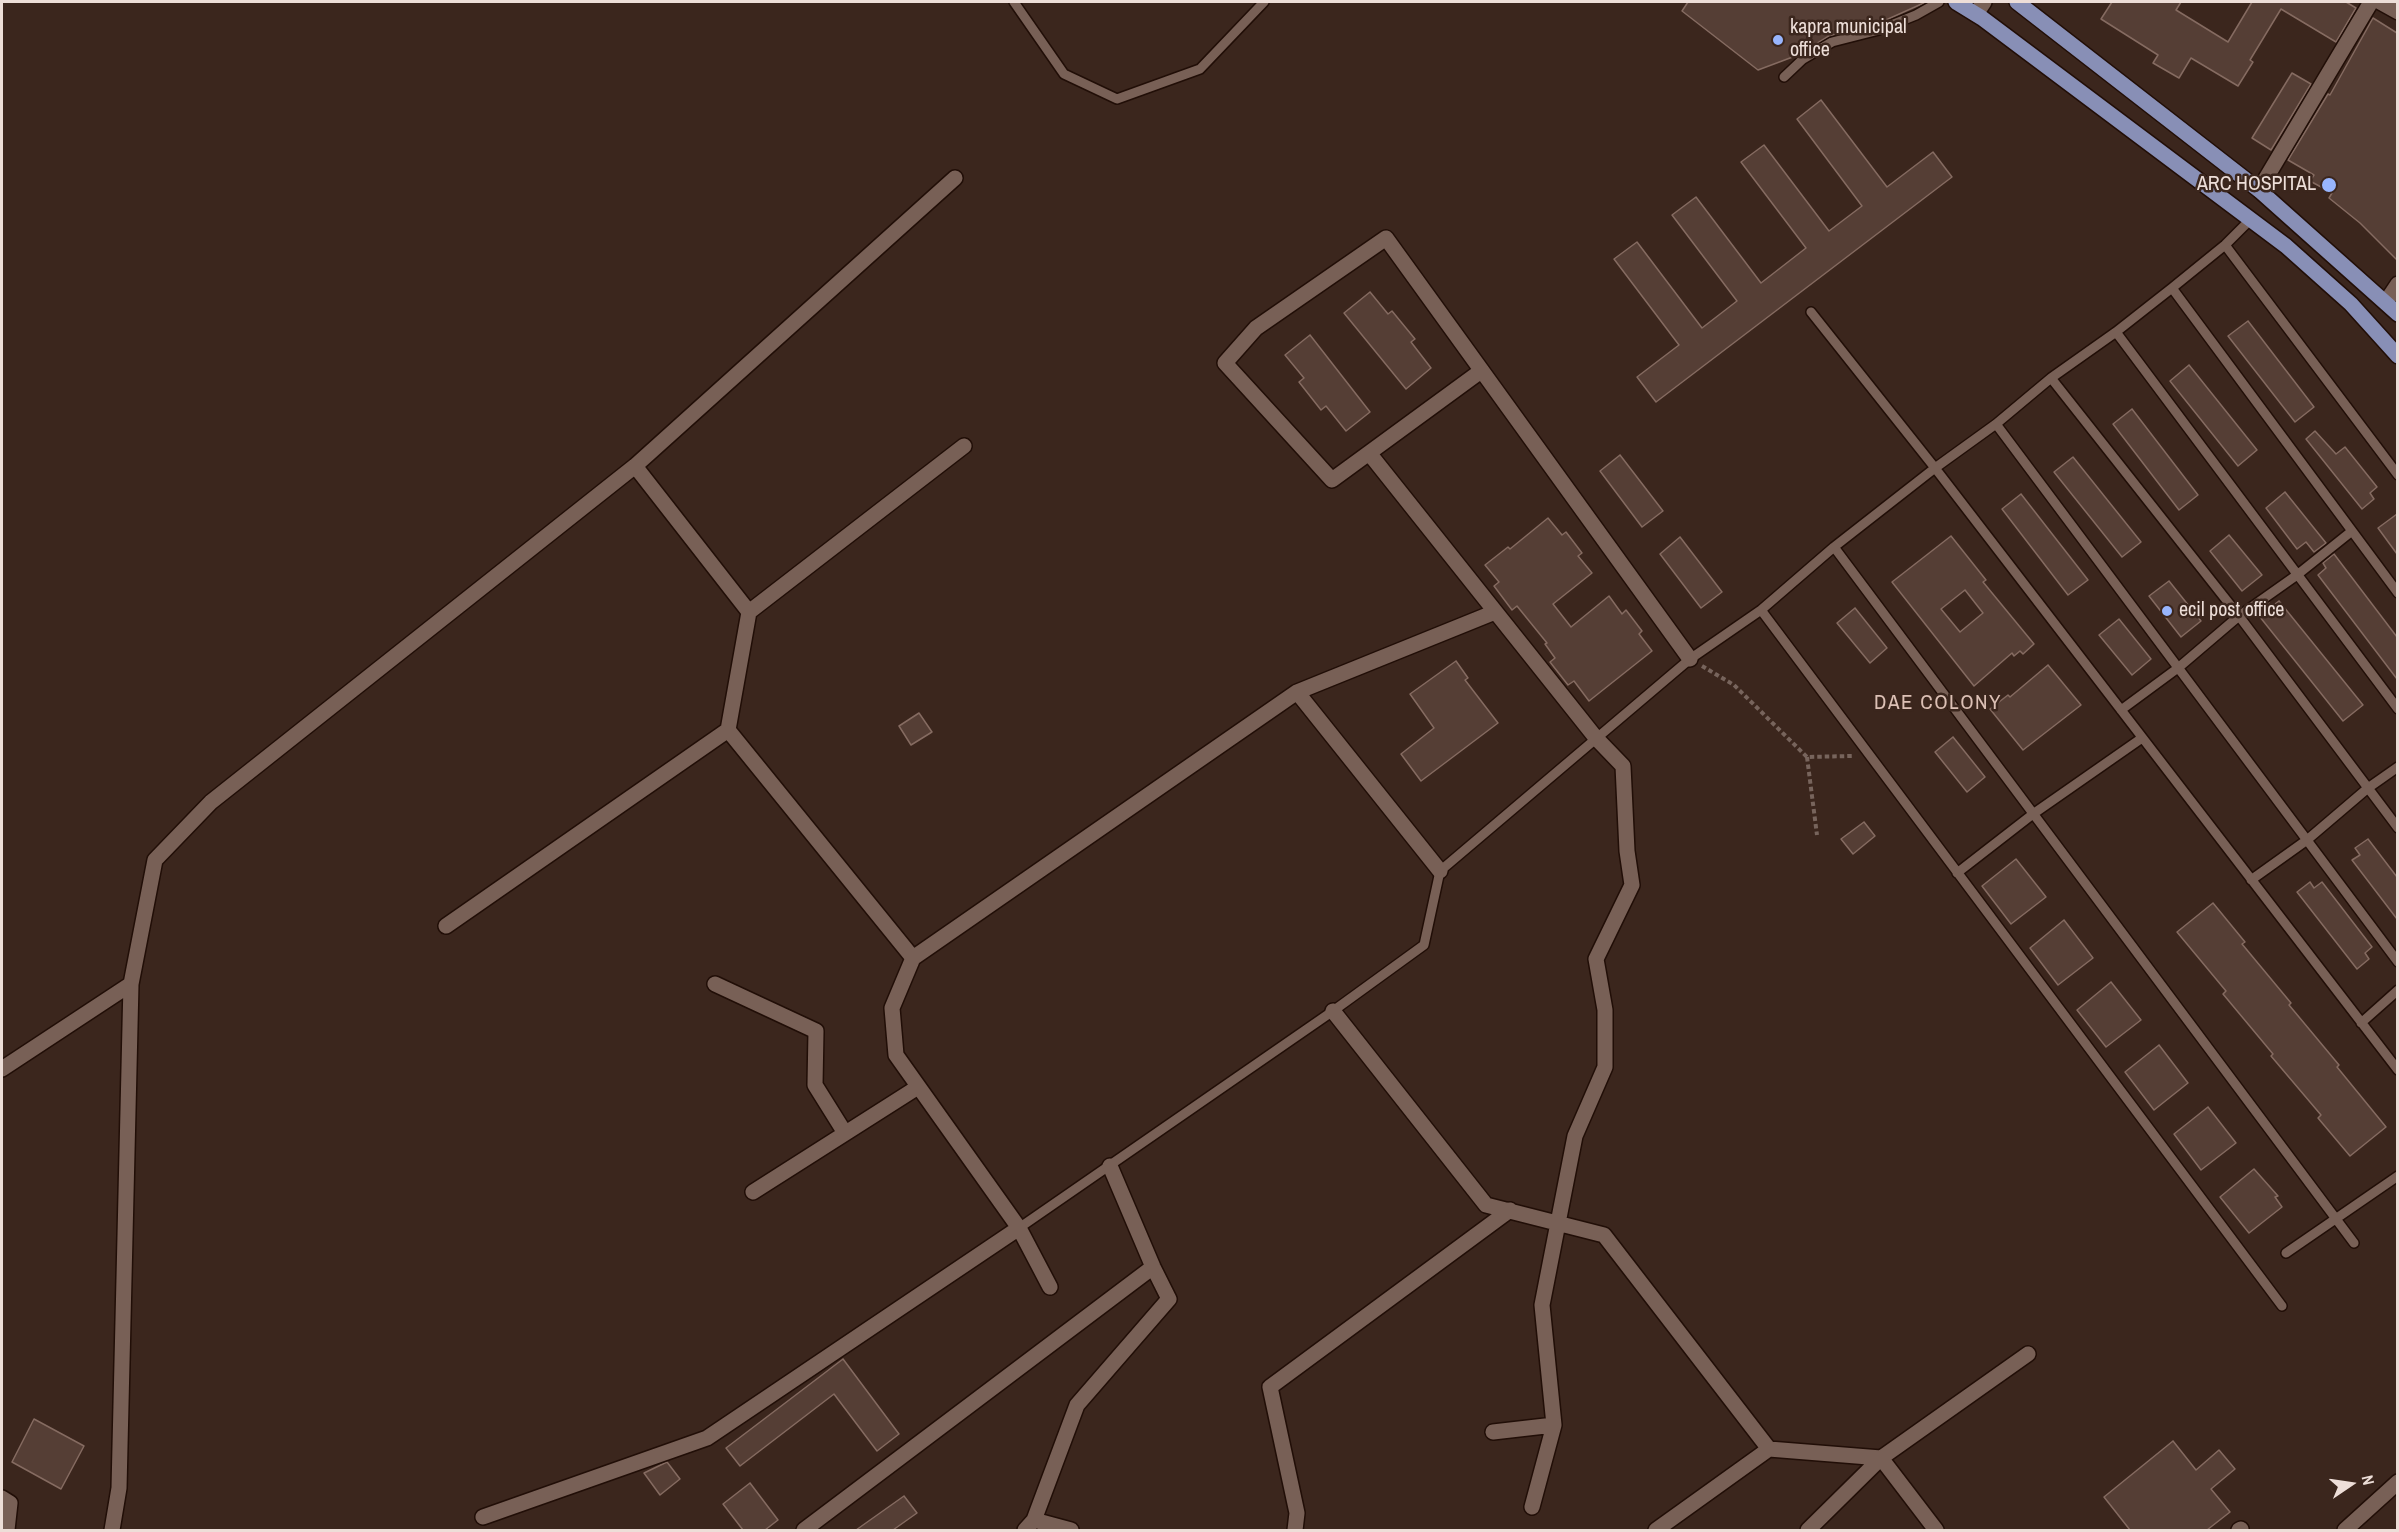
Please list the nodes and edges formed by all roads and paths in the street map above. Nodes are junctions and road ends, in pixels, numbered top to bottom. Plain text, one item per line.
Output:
1 (1014, 2) edge
2 (1264, 2) edge
3 (1939, 2) edge
4 (1956, 2) edge
5 (2017, 2) edge
6 (2371, 2) edge
7 (2380, 2) edge
8 (1980, 8) edge
9 (2397, 12) edge
10 (1784, 76) dead end
11 (955, 178) dead end
12 (2259, 190) junction
13 (2251, 219) junction
14 (2225, 245) junction
15 (2397, 284) edge
16 (2172, 288) junction
17 (2386, 302) junction
18 (1811, 312) dead end
19 (2397, 314) edge
20 (2116, 332) junction
21 (2397, 356) edge
22 (1482, 371) junction
23 (2051, 378) junction
24 (1996, 424) junction
25 (964, 446) dead end
26 (1369, 453) junction
27 (635, 466) junction
28 (1935, 468) junction
29 (2397, 475) edge
30 (2352, 531) junction
31 (1834, 547) junction
32 (2297, 575) junction
33 (2397, 593) edge
34 (1761, 610) junction
35 (749, 612) junction
36 (1495, 612) junction
37 (2239, 616) junction
38 (1690, 659) junction
39 (2178, 668) junction
40 (1297, 692) junction
41 (2397, 709) edge
42 (2121, 710) junction
43 (728, 729) junction
44 (1596, 738) junction
45 (2142, 738) junction
46 (1868, 755) junction
47 (1808, 757) junction
48 (2397, 767) edge
49 (2368, 788) junction
50 (2033, 814) junction
51 (2397, 828) edge
52 (1817, 835) dead end
53 (2307, 840) junction
54 (1440, 871) junction
55 (1957, 873) junction
56 (2251, 880) junction
57 (446, 926) dead end
58 (913, 958) junction
59 (2397, 962) edge
60 (131, 984) junction
61 (715, 984) dead end
62 (2397, 990) edge
63 (1333, 1011) junction
64 (2361, 1023) junction
65 (2, 1069) edge
66 (2397, 1070) edge
67 (918, 1087) junction
68 (845, 1133) junction
69 (1110, 1166) junction
70 (2397, 1176) edge
71 (753, 1192) dead end
72 (1510, 1210) junction
73 (2337, 1220) junction
74 (1557, 1223) junction
75 (1019, 1228) junction
76 (2354, 1243) dead end
77 (2286, 1253) dead end
78 (1152, 1267) junction
79 (1050, 1287) dead end
80 (2282, 1306) dead end
81 (2028, 1354) dead end
82 (1554, 1425) junction
83 (1493, 1432) dead end
84 (1769, 1449) junction
85 (1881, 1458) junction
86 (2397, 1482) edge
87 (2, 1498) edge
88 (1532, 1507) dead end
89 (483, 1517) dead end
90 (1030, 1525) edge
91 (7, 1530) edge
92 (112, 1530) edge
93 (804, 1530) edge
94 (1071, 1530) edge
95 (1295, 1530) edge
96 (1656, 1530) edge
97 (1808, 1530) edge
98 (1936, 1530) edge
99 (2345, 1530) edge

1 - 2 lane
3 - 10 lane
4 - 8 main road
5 - 12 main road
6 - 12 street
7 - 9 street
8 - 13 main road
11 - 27 street
12 - 17 main road
13 - 14 lane
13 - 21 main road
14 - 16 lane
14 - 29 lane
15 - 17 street
16 - 20 lane
16 - 30 lane
17 - 19 main road
18 - 28 lane
20 - 23 lane
20 - 32 lane
22 - 26 street
22 - 26 street
22 - 38 street
23 - 24 lane
23 - 37 lane
24 - 28 lane
24 - 39 lane
25 - 35 street
26 - 36 street
27 - 35 street
27 - 60 street
28 - 31 lane
28 - 42 lane
30 - 32 lane
30 - 33 lane
31 - 34 lane
31 - 50 lane
32 - 37 lane
32 - 41 lane
34 - 38 lane
34 - 46 lane
35 - 43 street
36 - 40 street
36 - 44 street
37 - 39 lane
37 - 49 lane
38 - 44 lane
38 - 47 path
39 - 42 lane
39 - 53 lane
40 - 54 street
40 - 58 street
42 - 45 lane
43 - 57 street
43 - 58 street
44 - 54 lane
44 - 74 street
45 - 50 lane
45 - 56 lane
46 - 47 path
46 - 55 lane
47 - 52 path
48 - 49 lane
49 - 51 lane
49 - 53 lane
50 - 55 lane
50 - 73 lane
53 - 56 lane
53 - 59 lane
54 - 63 lane
55 - 80 lane
56 - 64 lane
58 - 67 street
60 - 65 street
60 - 92 street
61 - 68 street
62 - 64 lane
63 - 69 lane
63 - 72 street
64 - 66 lane
67 - 68 street
67 - 75 street
68 - 71 street
69 - 75 lane
69 - 78 street
70 - 73 lane
72 - 74 street
72 - 95 street
73 - 76 lane
73 - 77 lane
74 - 82 street
74 - 84 street
75 - 79 street
75 - 89 street
78 - 90 street
78 - 93 street
81 - 85 street
82 - 83 street
82 - 88 street
84 - 85 street
84 - 96 street
85 - 97 street
85 - 98 street
86 - 99 street
87 - 91 street
90 - 94 street

